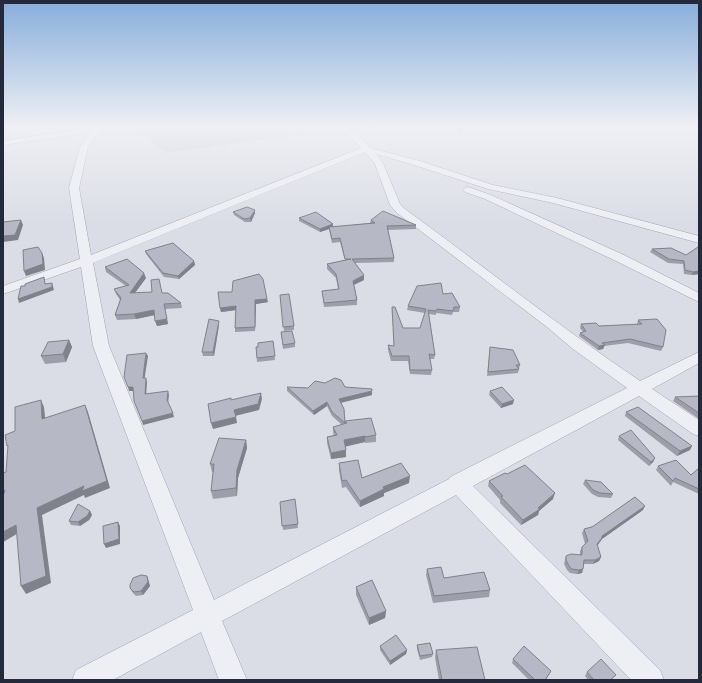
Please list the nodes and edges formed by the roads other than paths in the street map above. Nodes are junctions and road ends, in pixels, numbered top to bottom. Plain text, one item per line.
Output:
1 (81, 159) edge
2 (355, 159) edge
3 (375, 159) edge
4 (386, 159) edge
5 (398, 159) edge
6 (699, 240) edge
7 (87, 261) junction
8 (3, 290) edge
9 (699, 298) edge
10 (699, 357) edge
11 (638, 388) junction
12 (699, 429) edge
13 (457, 483) junction
14 (207, 616) junction
15 (86, 680) edge
16 (233, 680) edge
17 (650, 680) edge

1 - 7 street
2 - 7 street
3 - 11 street
4 - 9 street
5 - 6 street
7 - 8 street
7 - 14 street
10 - 11 street
11 - 12 street
11 - 13 street
13 - 14 street
13 - 17 street
14 - 15 street
14 - 16 street

